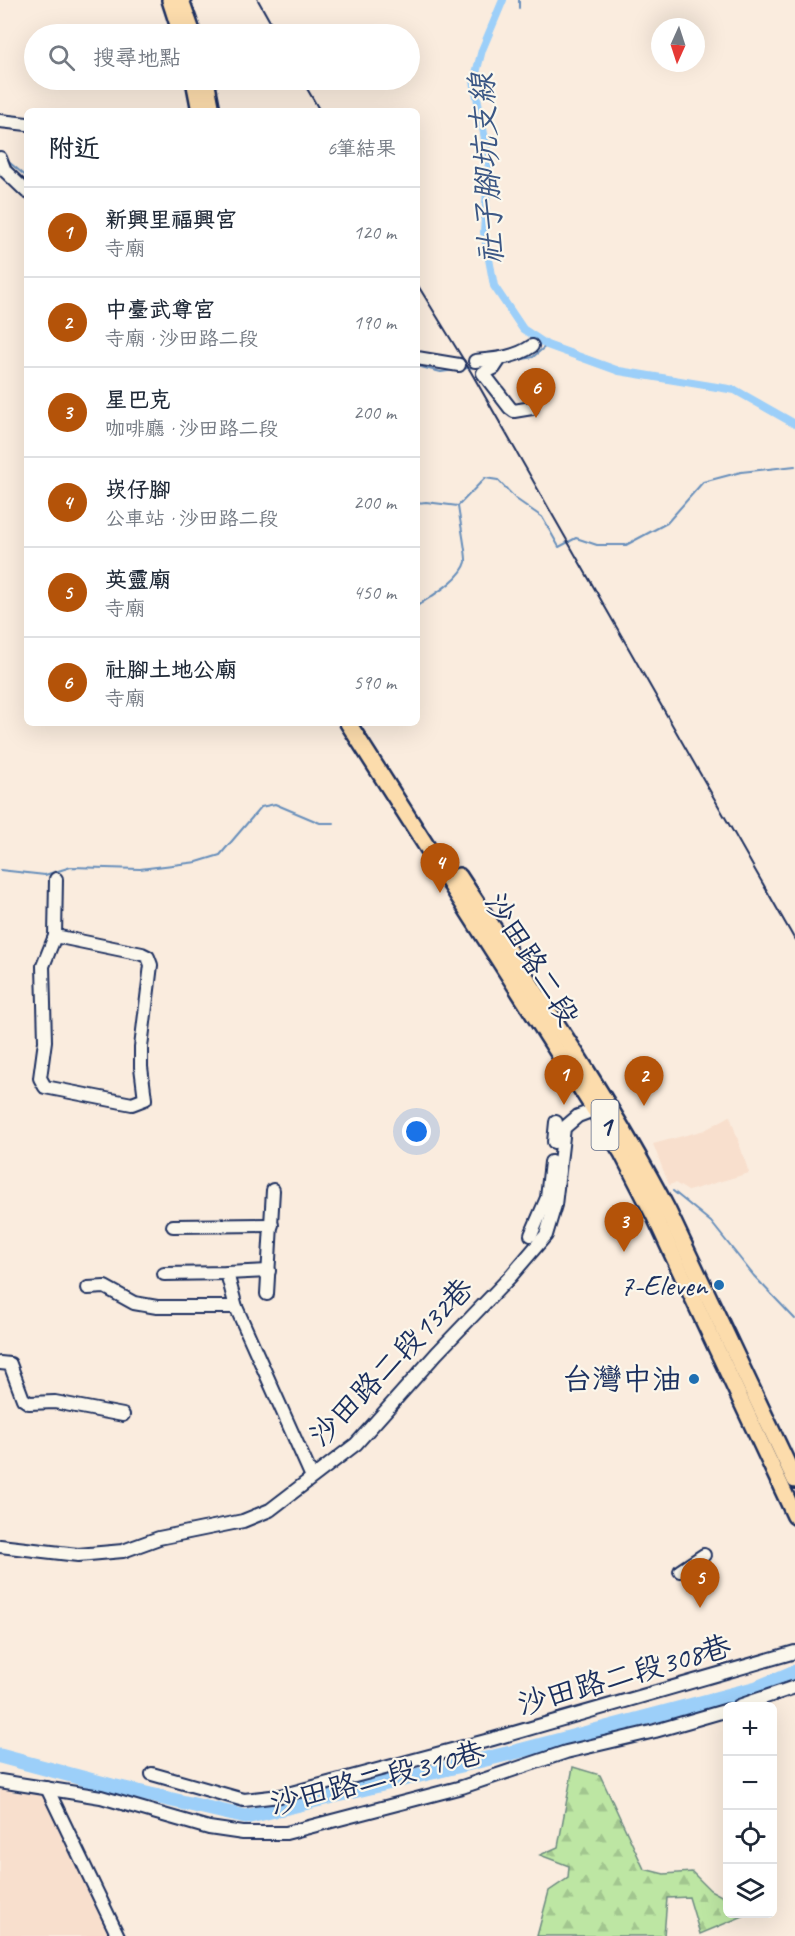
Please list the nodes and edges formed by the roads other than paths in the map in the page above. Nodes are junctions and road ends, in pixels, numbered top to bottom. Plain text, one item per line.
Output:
1 (170, 0) edge
2 (181, 0) edge
3 (178, 24) edge
4 (189, 24) edge
5 (196, 90) edge
6 (208, 90) edge
7 (199, 108) edge
8 (211, 108) edge
9 (0, 120) edge
10 (24, 124) edge
11 (0, 158) edge
12 (24, 189) edge
13 (532, 346) dead end
14 (420, 358) edge
15 (500, 359) junction
16 (475, 361) dead end
17 (459, 365) dead end
18 (532, 408) dead end
19 (351, 726) edge
20 (361, 726) edge
21 (376, 756) junction
22 (56, 879) dead end
23 (55, 936) junction
24 (602, 1107) junction
25 (556, 1122) dead end
26 (273, 1190) dead end
27 (272, 1225) junction
28 (173, 1226) dead end
29 (531, 1235) dead end
30 (269, 1271) junction
31 (227, 1273) junction
32 (164, 1274) dead end
33 (88, 1288) dead end
34 (267, 1294) dead end
35 (236, 1307) junction
36 (0, 1364) edge
37 (123, 1415) dead end
38 (312, 1477) junction
39 (795, 1480) edge
40 (795, 1516) edge
41 (0, 1546) edge
42 (704, 1555) dead end
43 (680, 1570) dead end
44 (795, 1652) edge
45 (795, 1688) edge
46 (754, 1702) edge
47 (723, 1711) edge
48 (152, 1774) dead end
49 (0, 1781) edge
50 (47, 1788) junction
51 (118, 1936) edge

1 - 3 main road
2 - 4 main road
5 - 7 main road
6 - 8 main road
9 - 10 street
11 - 12 street
13 - 15 street
14 - 17 street
15 - 16 street
15 - 18 street
19 - 21 main road, 1
20 - 21 main road, 1
21 - 24 main road, 沙田路二段 / 1
22 - 23 street
23 - 23 street
24 - 38 street, 沙田路二段132巷
24 - 39 main road, 沙田路二段 / 1
24 - 40 main road, 沙田路二段 / 1
25 - 29 street
26 - 27 street
27 - 28 street
27 - 30 street
30 - 31 street
30 - 34 street
31 - 32 street
31 - 35 street
33 - 35 street
35 - 38 street
36 - 37 street
38 - 41 street, 沙田路二段132巷
42 - 43 street
44 - 48 street, 沙田路二段308巷
45 - 46 street
47 - 50 street, 沙田路二段310巷
49 - 50 street, 沙田路二段310巷
50 - 51 street

